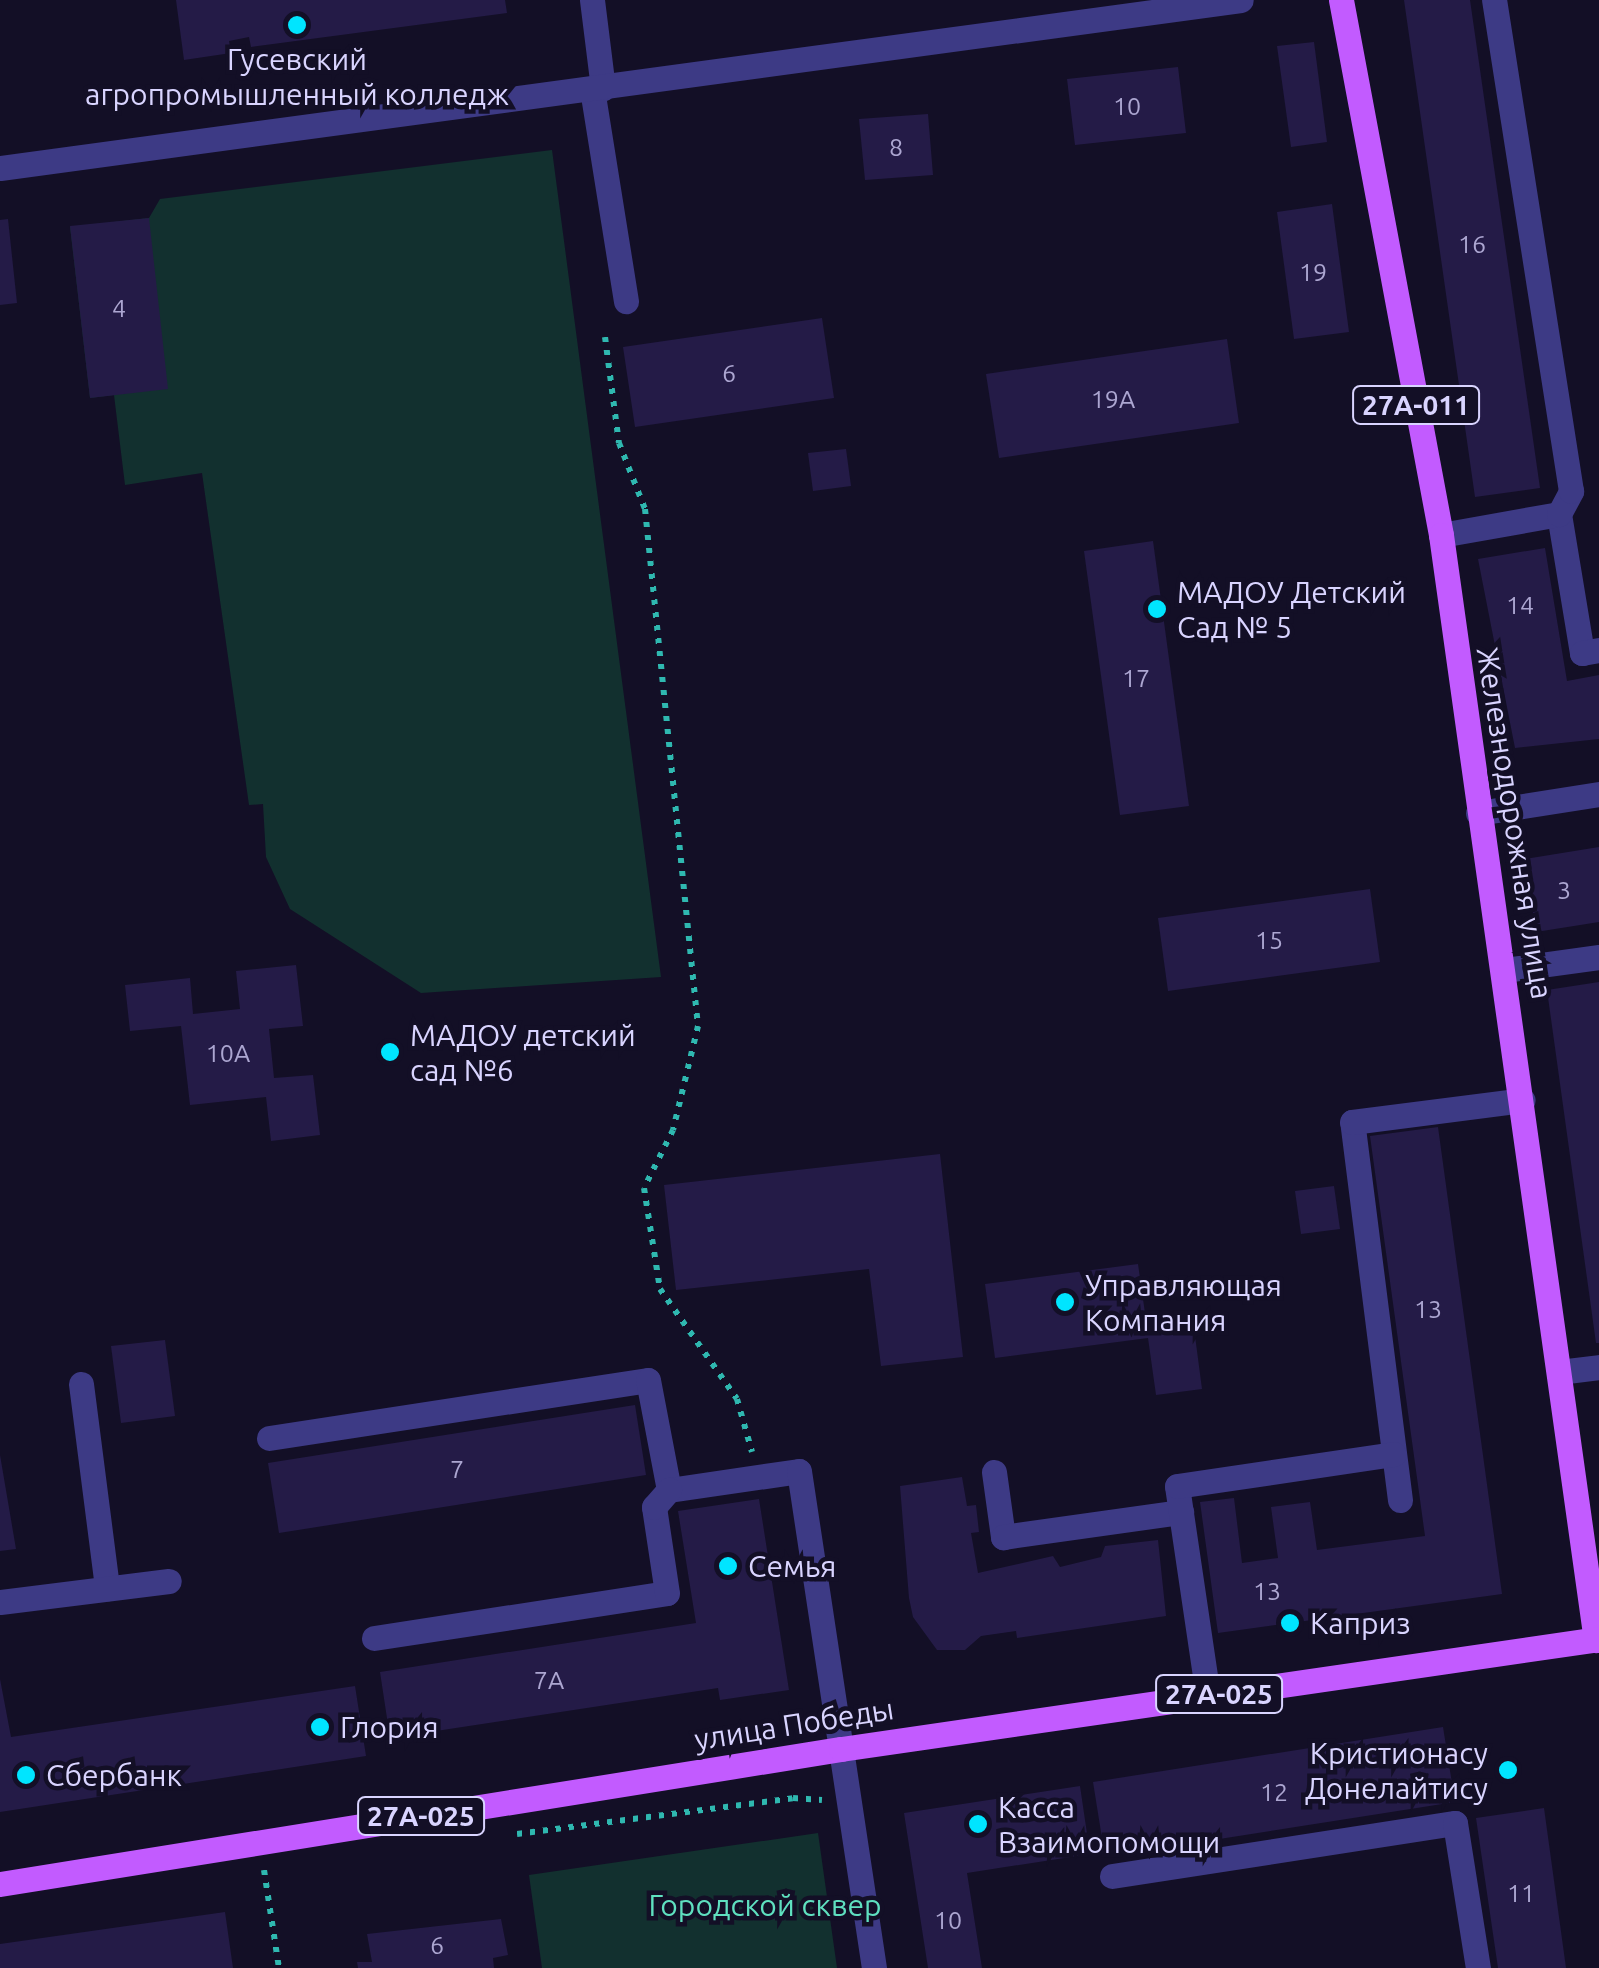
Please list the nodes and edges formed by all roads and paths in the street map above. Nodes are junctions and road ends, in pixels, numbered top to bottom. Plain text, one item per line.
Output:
1 (592, 0) edge
2 (1241, 0) edge
3 (1341, 0) edge
4 (1494, 0) edge
5 (1212, 2) edge
6 (598, 88) junction
7 (0, 168) edge
8 (626, 301) dead end
9 (605, 337) dead end
10 (1559, 514) junction
11 (1441, 535) junction
12 (1599, 650) edge
13 (1599, 794) edge
14 (1478, 812) junction
15 (1599, 957) edge
16 (1505, 970) junction
17 (1523, 1100) junction
18 (1599, 1367) edge
19 (1560, 1372) junction
20 (81, 1384) dead end
21 (269, 1438) dead end
22 (1394, 1454) junction
23 (994, 1472) dead end
24 (760, 1477) junction
25 (669, 1490) junction
26 (1400, 1500) dead end
27 (1181, 1512) junction
28 (169, 1581) dead end
29 (107, 1588) junction
30 (0, 1602) edge
31 (374, 1638) dead end
32 (1598, 1647) edge
33 (1208, 1696) junction
34 (841, 1749) junction
35 (264, 1867) dead end
36 (1112, 1876) dead end
37 (0, 1884) edge
38 (279, 1968) edge
39 (874, 1968) edge
40 (1478, 1968) edge

1 - 6 street
2 - 5 street
3 - 11 main road, Железнодорожная улица / 27А-011
4 - 10 street
5 - 6 street
6 - 7 street
6 - 8 street
9 - 24 path
10 - 11 street
10 - 12 street
11 - 14 main road, Железнодорожная улица / 27А-011
13 - 14 street
14 - 16 main road, Железнодорожная улица / 27А-011
15 - 16 street
16 - 17 main road, Железнодорожная улица / 27А-011
17 - 19 main road, Железнодорожная улица / 27А-011
17 - 22 street
18 - 19 street
19 - 32 main road, Железнодорожная улица / 27А-011
20 - 29 street
21 - 25 street
22 - 26 street
22 - 27 street
23 - 27 street
24 - 25 street
24 - 34 street
25 - 31 street
27 - 33 street
28 - 29 street
29 - 30 street
32 - 33 main road, улица Победы / 27А-025
33 - 34 main road, улица Победы / 27А-025
34 - 37 main road, улица Победы / 27А-025
34 - 39 street
35 - 38 path
36 - 40 street

